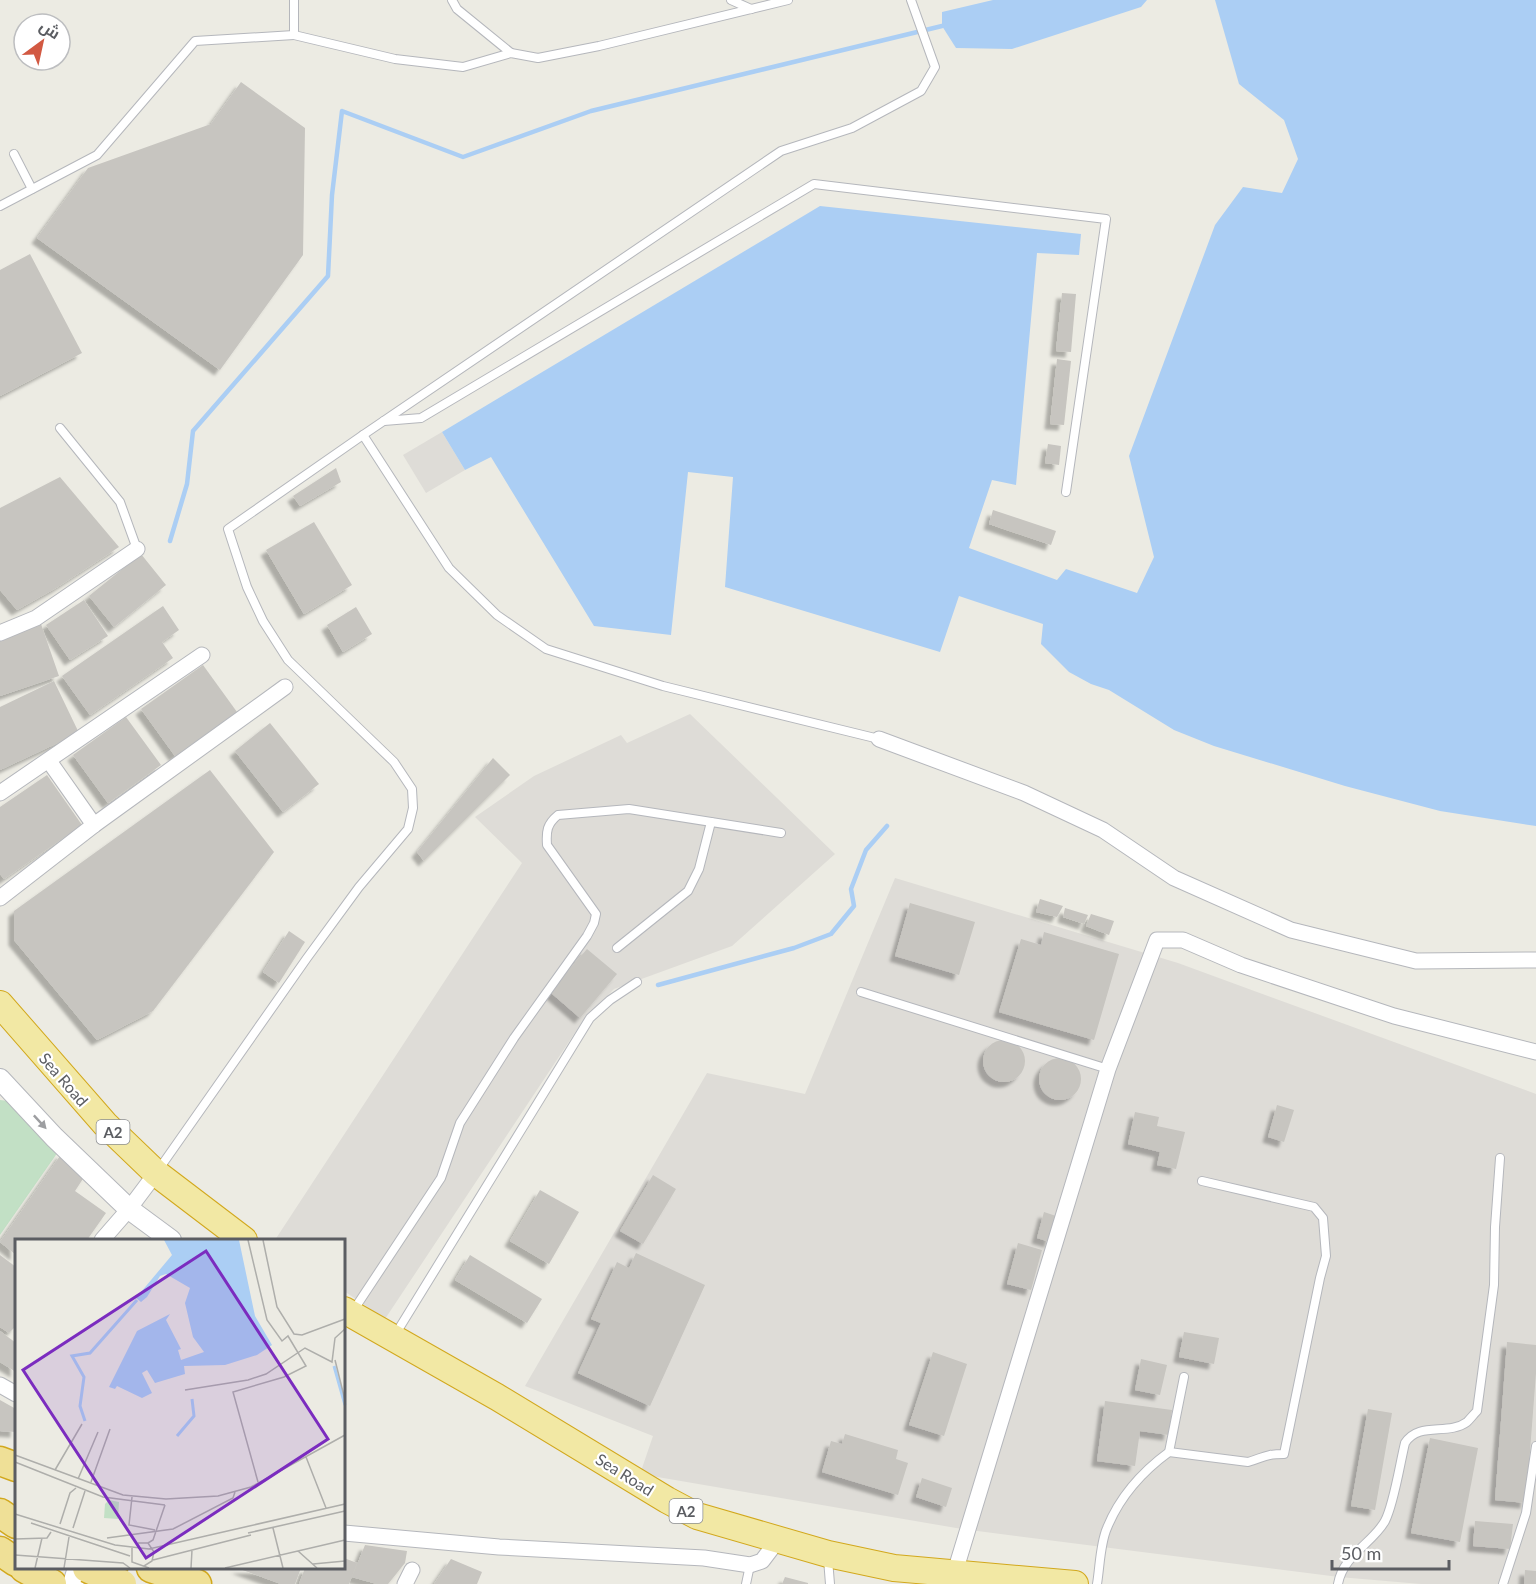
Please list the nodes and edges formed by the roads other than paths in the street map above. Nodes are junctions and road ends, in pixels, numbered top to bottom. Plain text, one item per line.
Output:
1 (294, 0) edge
2 (452, 0) edge
3 (731, 0) edge
4 (788, 0) edge
5 (911, 0) edge
6 (751, 9) junction
7 (294, 34) junction
8 (511, 53) junction
9 (14, 154) dead end
10 (32, 189) junction
11 (0, 206) edge
12 (383, 421) junction
13 (60, 428) dead end
14 (363, 435) junction
15 (1066, 492) dead end
16 (136, 549) joint
17 (0, 633) edge
18 (202, 655) dead end
19 (285, 687) dead end
20 (879, 739) joint
21 (48, 761) junction
22 (0, 793) edge
23 (711, 822) junction
24 (94, 825) junction
25 (781, 833) dead end
26 (0, 898) edge
27 (617, 948) dead end
28 (1536, 960) edge
29 (637, 982) dead end
30 (861, 992) dead end
31 (0, 1004) edge
32 (1536, 1052) edge
33 (1108, 1070) junction
34 (0, 1079) edge
35 (1500, 1158) dead end
36 (156, 1173) junction
37 (1202, 1181) dead end
38 (129, 1209) junction
39 (103, 1239) edge
40 (170, 1239) edge
41 (243, 1239) edge
42 (346, 1316) edge
43 (392, 1338) junction
44 (1184, 1377) dead end
45 (0, 1385) edge
46 (15, 1393) edge
47 (1536, 1446) edge
48 (1169, 1452) junction
49 (0, 1463) edge
50 (15, 1467) edge
51 (0, 1513) edge
52 (15, 1523) edge
53 (345, 1533) edge
54 (778, 1540) junction
55 (0, 1551) edge
56 (828, 1554) junction
57 (15, 1561) edge
58 (750, 1565) junction
59 (26, 1569) edge
60 (78, 1569) edge
61 (89, 1569) edge
62 (148, 1569) edge
63 (156, 1569) edge
64 (412, 1570) dead end
65 (953, 1579) edge
66 (52, 1584) edge
67 (73, 1584) edge
68 (121, 1584) edge
69 (197, 1584) edge
70 (405, 1584) edge
71 (746, 1584) edge
72 (830, 1584) edge
73 (1075, 1584) edge
74 (1097, 1584) edge
75 (1338, 1584) edge
76 (1503, 1584) edge

1 - 7 lane
2 - 8 lane
3 - 6 lane
4 - 6 lane
5 - 12 lane
6 - 8 lane
7 - 8 lane
7 - 10 lane
9 - 10 lane
10 - 11 lane
12 - 14 lane
12 - 15 lane
13 - 16 lane
14 - 20 lane
14 - 36 lane
16 - 17 street
18 - 21 street
19 - 24 street
20 - 28 street
21 - 22 street
21 - 24 street
23 - 25 lane
23 - 27 lane
23 - 42 lane
24 - 26 street
29 - 43 lane
30 - 33 lane
31 - 36 highway, Sea Road / A2
32 - 33 street
33 - 65 street
34 -> 38 street
35 - 75 lane
36 - 38 street
36 - 41 highway, Sea Road / A2
37 - 48 lane
38 - 39 street
38 - 40 street
42 - 43 highway, Sea Road / A2
43 - 54 highway, Sea Road / A2
44 - 48 lane
45 - 46 street
47 - 76 lane
48 - 74 lane
49 - 50 highway
51 - 52 highway
53 - 58 street
54 - 56 highway, Sea Road / A2
54 - 58 street
55 - 57 highway
56 - 65 highway, Sea Road / A2
56 - 72 lane
58 - 71 lane
59 - 66 highway
60 - 67 street
61 - 68 highway, bridge
62 - 68 highway
63 - 69 highway
64 - 70 street
65 - 73 highway, Sea Road / A2

